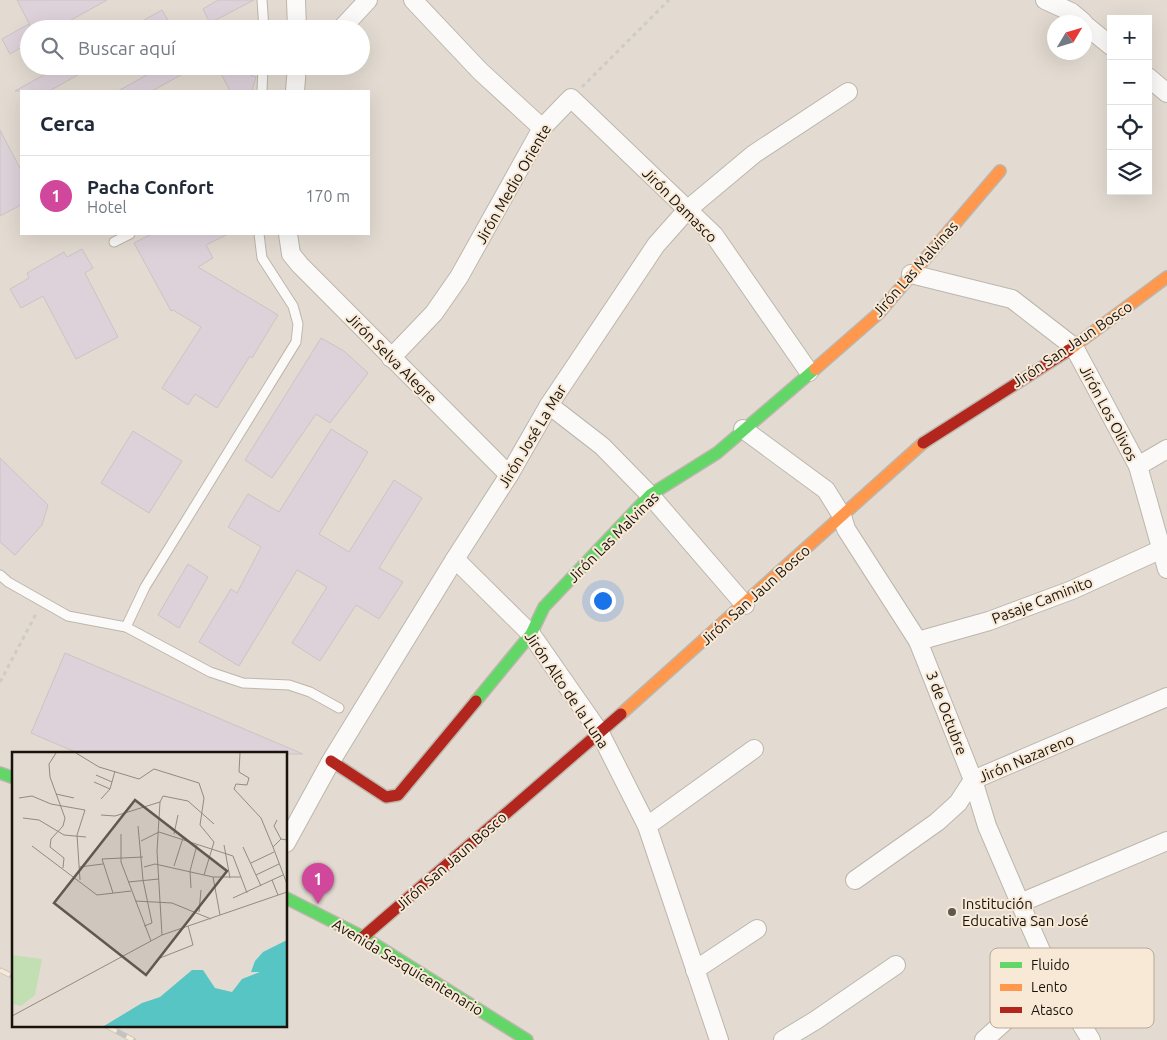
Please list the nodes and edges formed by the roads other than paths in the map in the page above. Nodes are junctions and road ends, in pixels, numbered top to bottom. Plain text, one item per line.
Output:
1 (262, 0) edge
2 (296, 0) edge
3 (368, 0) edge
4 (413, 0) edge
5 (1045, 0) edge
6 (1074, 15) edge
7 (263, 20) edge
8 (297, 20) edge
9 (349, 20) edge
10 (1092, 30) edge
11 (1107, 43) edge
12 (263, 75) edge
13 (297, 75) edge
14 (1152, 80) edge
15 (262, 90) edge
16 (296, 90) edge
17 (848, 92) dead end
18 (1167, 93) edge
19 (571, 98) joint
20 (542, 128) junction
21 (1000, 171) dead end
22 (686, 210) junction
23 (128, 235) edge
24 (259, 235) edge
25 (288, 235) edge
26 (114, 242) dead end
27 (911, 274) junction
28 (1167, 277) edge
29 (1074, 347) junction
30 (391, 358) junction
31 (809, 372) junction
32 (550, 404) junction
33 (742, 429) junction
34 (1167, 449) edge
35 (1138, 466) junction
36 (509, 475) junction
37 (650, 495) junction
38 (842, 516) junction
39 (1162, 549) junction
40 (455, 559) junction
41 (1167, 569) edge
42 (0, 575) edge
43 (745, 605) junction
44 (126, 627) junction
45 (531, 634) junction
46 (918, 640) junction
47 (1167, 697) edge
48 (339, 708) dead end
49 (600, 733) junction
50 (754, 749) dead end
51 (331, 761) junction
52 (0, 773) edge
53 (12, 777) edge
54 (973, 780) junction
55 (647, 826) junction
56 (288, 839) edge
57 (1167, 841) edge
58 (854, 880) dead end
59 (288, 899) edge
60 (1020, 903) junction
61 (757, 929) dead end
62 (363, 937) junction
63 (1040, 948) edge
64 (896, 965) dead end
65 (695, 970) junction
66 (997, 1028) edge
67 (1084, 1028) edge
68 (527, 1040) edge
69 (720, 1040) edge
70 (783, 1040) edge
71 (984, 1040) edge
72 (1091, 1040) edge

1 - 7 lane
2 - 8 street
3 - 9 street
4 - 20 street
5 - 6 street
10 - 11 street
12 - 15 lane
13 - 16 street
14 - 18 street
17 - 22 street, Jirón José La Mar
19 - 20 street, Jirón Medio Oriente
19 - 22 street, Jirón Damasco
20 - 30 street, Jirón Medio Oriente
21 - 27 street, Jirón Las Malvinas
22 - 31 street, Jirón Damasco
22 - 32 street, Jirón José La Mar
23 - 26 lane
24 - 44 lane
25 - 30 street, Jirón Selva Alegre
27 - 29 street, Jirón Los Olivos
27 - 31 street, Jirón Las Malvinas
28 - 29 street, Jirón San Jaun Bosco
29 - 35 street, Jirón Los Olivos
29 - 38 street, Jirón San Jaun Bosco
30 - 36 street, Jirón Selva Alegre
31 - 33 street, Jirón Las Malvinas
32 - 36 street, Jirón José La Mar
32 - 37 street
33 - 37 street, Jirón Las Malvinas
33 - 38 street, 3 de Octubre
34 - 35 street
35 - 39 street, Jirón Los Olivos
36 - 40 street, Jirón José La Mar
37 - 43 street
37 - 45 street, Jirón Las Malvinas
38 - 43 street, Jirón San Jaun Bosco
38 - 46 street, 3 de Octubre
39 - 41 street, Jirón Los Olivos
39 - 46 street, Pasaje Caminito
40 - 45 street, Jirón Alto de la Luna
40 - 51 street, Jirón José La Mar
42 - 44 lane
43 - 49 street, Jirón San Jaun Bosco
44 - 48 lane
45 - 49 street, Jirón Alto de la Luna
45 - 51 street, Jirón Las Malvinas
46 - 54 street, 3 de Octubre
47 - 54 street, Jirón Nazareno
49 - 55 street, Jirón Alto de la Luna
49 - 62 street, Jirón San Jaun Bosco
50 - 55 street
51 - 56 street, Jirón José La Mar
52 - 53 street
54 - 58 street, Jirón Nazareno
54 - 60 street, 3 de Octubre
55 - 65 street, Jirón Alto de la Luna
57 - 60 street
59 - 62 street, Avenida Sesquicentenario
60 - 63 street, 3 de Octubre
61 - 65 street
62 - 68 street, Avenida Sesquicentenario
64 - 70 street
65 - 69 street, Jirón Alto de la Luna
66 - 71 street
67 - 72 street, 3 de Octubre

